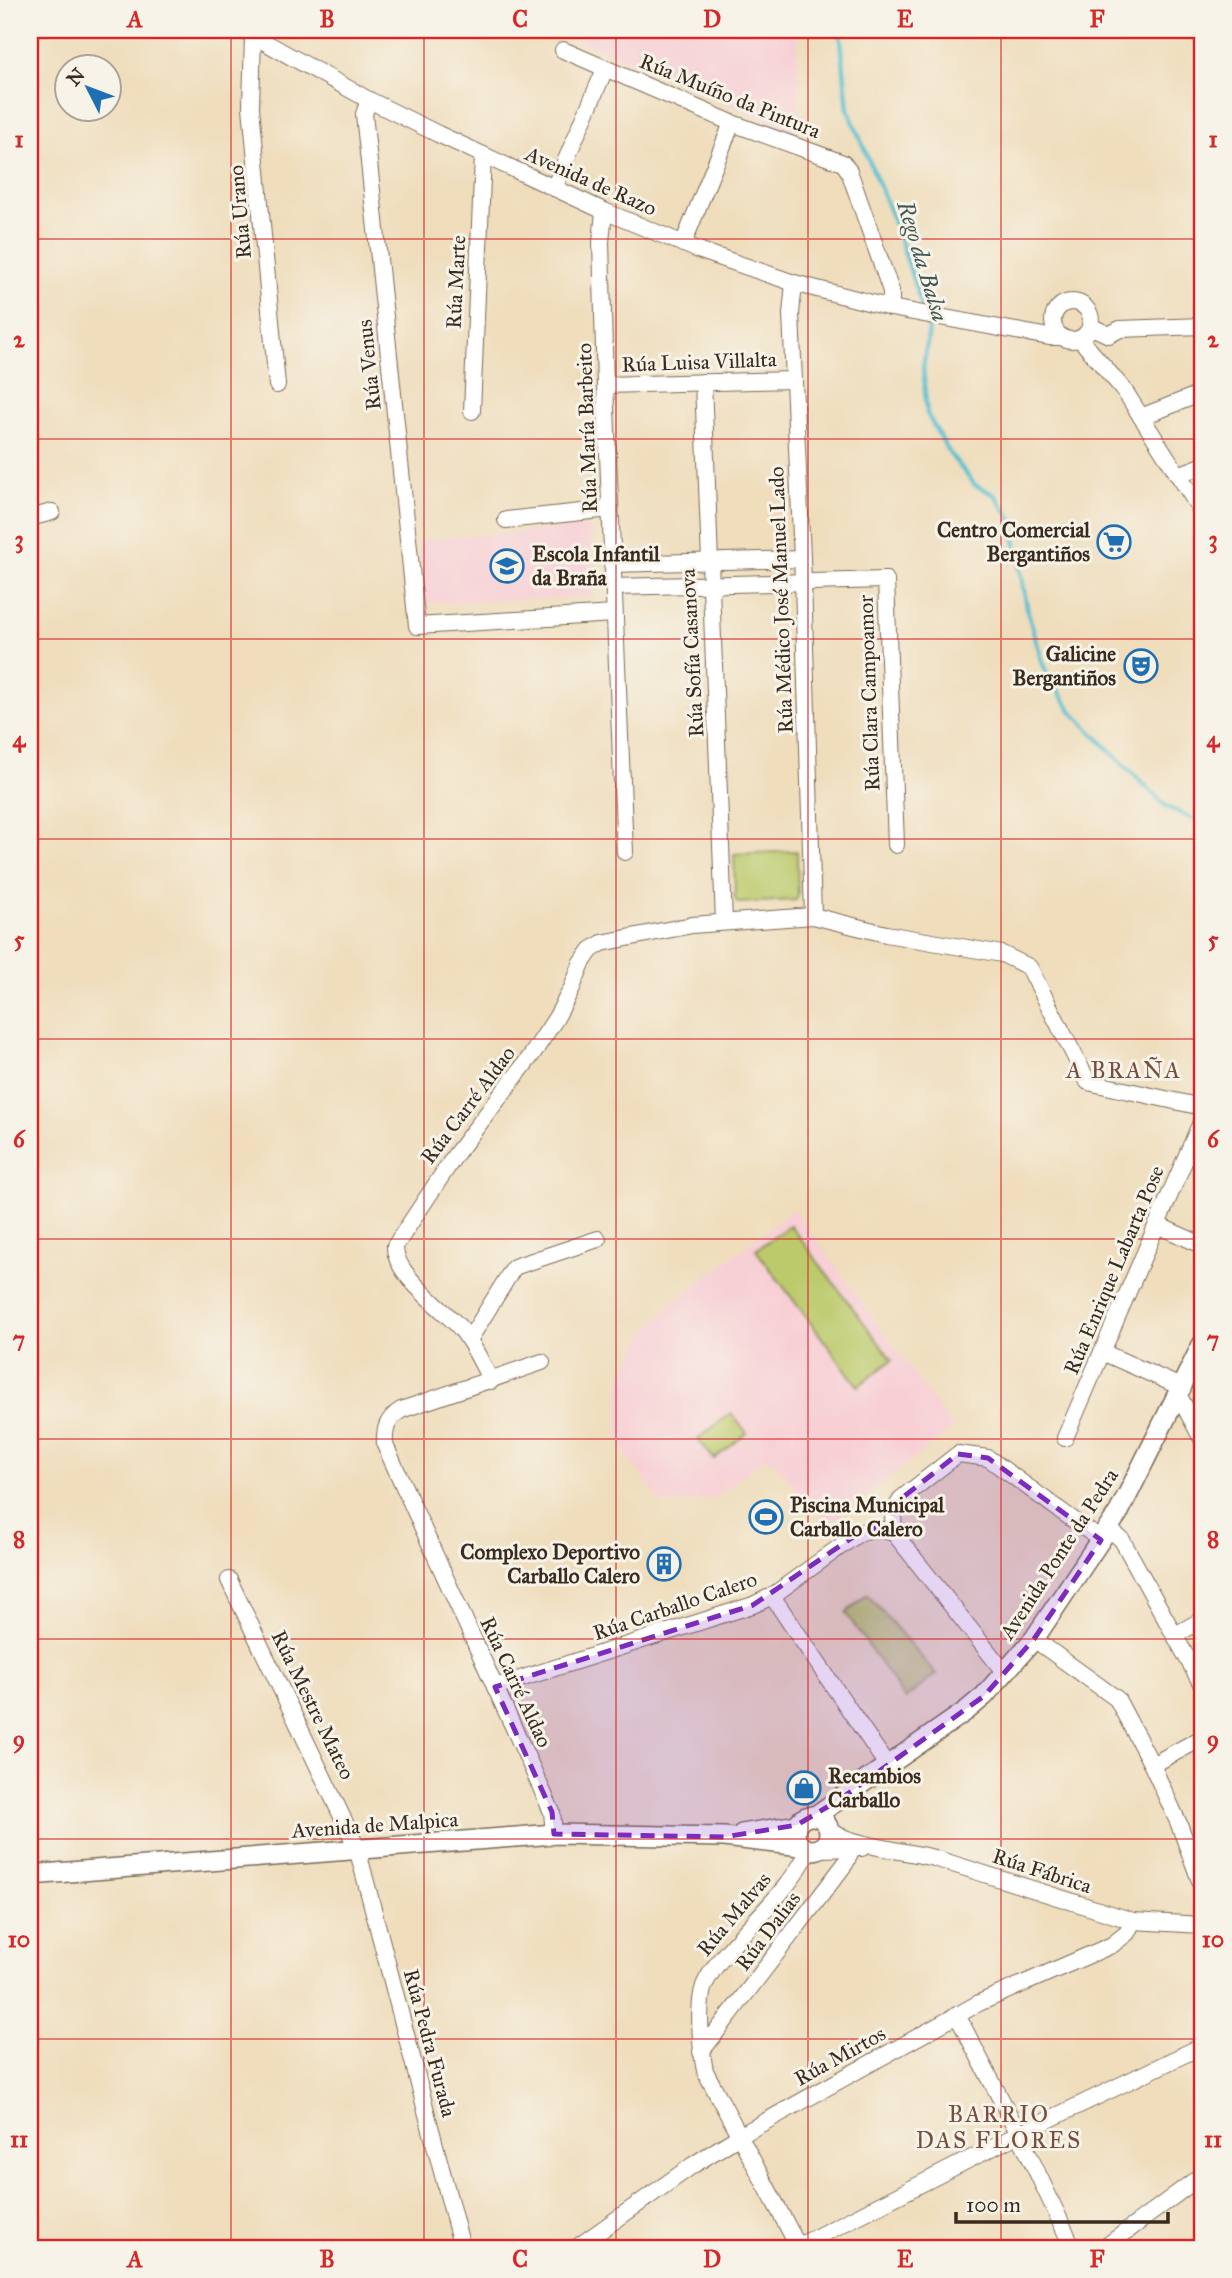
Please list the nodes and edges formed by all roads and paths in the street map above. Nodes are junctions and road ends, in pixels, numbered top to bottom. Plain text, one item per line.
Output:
1 (248, 32) edge
2 (563, 50) dead end
3 (605, 69) junction
4 (369, 100) junction
5 (732, 123) junction
6 (483, 155) junction
7 (554, 188) junction
8 (604, 211) junction
9 (683, 244) junction
10 (794, 283) junction
11 (891, 308) junction
12 (1054, 314) junction
13 (1202, 326) edge
14 (1086, 328) junction
15 (1029, 332) junction
16 (1115, 332) junction
17 (1061, 337) junction
18 (1106, 360) junction
19 (1114, 375) junction
20 (794, 380) junction
21 (704, 382) junction
22 (277, 385) dead end
23 (605, 385) junction
24 (1202, 393) edge
25 (472, 411) dead end
26 (1141, 417) junction
27 (1202, 466) edge
28 (1178, 475) junction
29 (610, 509) junction
30 (52, 512) dead end
31 (1202, 512) edge
32 (30, 518) edge
33 (506, 520) dead end
34 (802, 559) junction
35 (709, 561) junction
36 (612, 564) junction
37 (803, 580) junction
38 (711, 584) junction
39 (613, 587) junction
40 (614, 614) junction
41 (896, 845) dead end
42 (625, 852) dead end
43 (813, 916) junction
44 (724, 922) junction
45 (1202, 1107) edge
46 (1202, 1119) edge
47 (1157, 1225) junction
48 (598, 1239) dead end
49 (1202, 1245) edge
50 (469, 1340) junction
51 (1202, 1345) edge
52 (1102, 1352) junction
53 (542, 1362) dead end
54 (491, 1381) junction
55 (1181, 1392) junction
56 (1065, 1438) dead end
57 (1202, 1439) edge
58 (894, 1533) junction
59 (1105, 1534) junction
60 (229, 1580) dead end
61 (772, 1596) junction
62 (1202, 1620) edge
63 (1175, 1635) junction
64 (1034, 1639) junction
65 (1005, 1673) junction
66 (1202, 1685) edge
67 (495, 1687) junction
68 (1202, 1738) edge
69 (887, 1765) junction
70 (1152, 1765) junction
71 (824, 1824) junction
72 (797, 1825) junction
73 (554, 1834) junction
74 (724, 1838) junction
75 (871, 1847) junction
76 (357, 1848) junction
77 (809, 1848) junction
78 (852, 1850) junction
79 (30, 1875) edge
80 (1202, 1886) edge
81 (1133, 1921) junction
82 (1202, 1925) edge
83 (957, 2015) junction
84 (701, 2020) junction
85 (716, 2035) junction
86 (1202, 2046) edge
87 (701, 2052) junction
88 (1019, 2134) junction
89 (741, 2136) junction
90 (1202, 2175) edge
91 (462, 2248) edge
92 (576, 2248) edge
93 (798, 2248) edge
94 (1073, 2248) edge
95 (1104, 2248) edge

1 - 4 street, Avenida de Razo
1 - 22 street, Rúa Urano
2 - 3 street, Rúa Muíño da Pintura
3 - 5 street, Rúa Muíño da Pintura
3 - 7 street
4 - 6 street, Avenida de Razo
4 - 40 street, Rúa Venus
5 - 9 street
5 - 11 street, Rúa Muíño da Pintura
6 - 7 street, Avenida de Razo
6 - 25 street, Rúa Marte
7 - 8 street, Avenida de Razo
8 - 9 street, Avenida de Razo
8 - 23 street, Rúa María Barbeito
9 - 10 street, Avenida de Razo
10 - 11 street, Avenida de Razo
10 - 20 street, Rúa Médico José Manuel Lado
11 - 15 street, Avenida de Razo
12 - 14 street
12 - 15 street
12 - 17 street
13 - 16 street
14 - 16 street
14 - 17 street
14 - 18 street
14 - 19 street
15 - 17 street, Avenida de Razo
16 - 18 street
18 - 19 street
19 - 26 street
20 - 21 street, Rúa Luisa Villalta
20 - 34 street, Rúa Médico José Manuel Lado
21 - 23 street, Rúa Luisa Villalta
21 - 35 street, Rúa Sofía Casanova
23 - 29 street, Rúa María Barbeito
24 - 26 street
26 - 28 street
27 - 28 street
28 - 31 street
29 - 33 street
29 - 36 street, Rúa María Barbeito
30 - 32 street
34 - 35 street
34 - 37 street, Rúa Médico José Manuel Lado
35 - 36 street
35 - 38 street, Rúa Sofía Casanova
36 - 39 street, Rúa María Barbeito
37 - 38 street
37 - 41 street, Rúa Clara Campoamor
37 - 43 street, Rúa Médico José Manuel Lado
38 - 39 street
38 - 44 street, Rúa Sofía Casanova
39 - 40 street, Rúa María Barbeito
40 - 42 street, Rúa María Barbeito
43 - 44 street
43 - 45 street
44 - 50 street, Rúa Carré Aldao
46 - 47 street, Rúa Enrique Labarta Pose
47 - 49 street
47 - 52 street, Rúa Enrique Labarta Pose
48 - 50 street
50 - 54 street, Rúa Carré Aldao
51 - 55 main road, Avenida Ponte da Pedra
52 - 55 street
52 - 56 street, Rúa Enrique Labarta Pose
53 - 54 street, Rúa Carré Aldao
54 - 67 street, Rúa Carré Aldao
55 - 57 street
55 - 59 main road, Avenida Ponte da Pedra
58 - 59 street
58 - 61 street, Rúa Carballo Calero
58 - 65 street
59 - 63 street
59 - 64 main road, Avenida Ponte da Pedra
60 - 76 street, Rúa Mestre Mateo
61 - 67 street, Rúa Carballo Calero
61 - 69 street
62 - 63 street
63 - 66 street
64 - 65 main road, Avenida Ponte da Pedra
64 - 70 street
65 - 69 main road, Avenida Ponte da Pedra
67 - 73 street, Rúa Carré Aldao
68 - 70 street
69 - 71 main road, Avenida Ponte da Pedra
70 - 80 street
71 - 72 main road
71 - 75 street, Rúa Fábrica
71 - 77 main road
72 - 74 main road, Avenida de Malpica
72 - 77 main road
73 - 74 main road, Avenida de Malpica
73 - 76 main road, Avenida de Malpica
74 - 77 main road, Avenida de Malpica
75 - 78 street, Rúa Fábrica
75 - 81 street, Rúa Fábrica
76 - 79 main road, Avenida de Malpica
76 - 91 street, Rúa Pedra Furada
77 - 78 street, Rúa Fábrica
77 - 84 street, Rúa Malvas
78 - 85 street, Rúa Dalias
81 - 82 street, Rúa Fábrica
81 - 83 street, Rúa Mirtos
83 - 88 street
83 - 89 street, Rúa Mirtos
84 - 85 street
84 - 87 street, Rúa Malvas
85 - 87 street, Rúa Dalias
86 - 88 street
87 - 89 street
88 - 93 street
88 - 94 street
89 - 92 street, Rúa Mirtos
89 - 93 street
90 - 95 street

